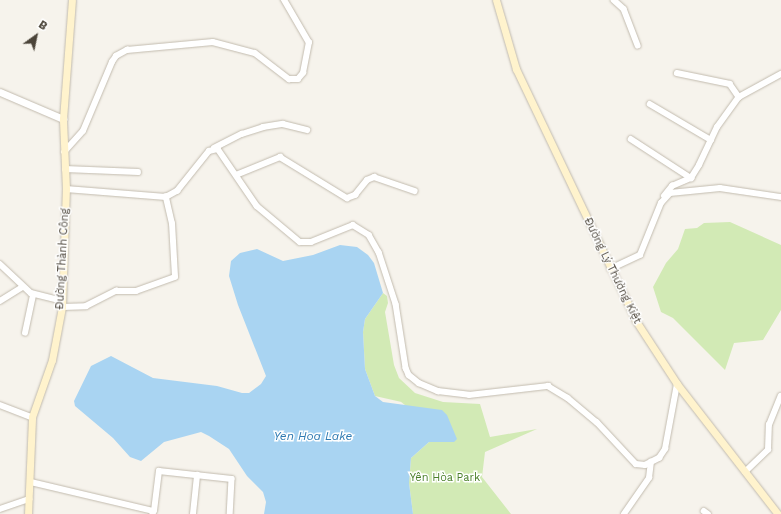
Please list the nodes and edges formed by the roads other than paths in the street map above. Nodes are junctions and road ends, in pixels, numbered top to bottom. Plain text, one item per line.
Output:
1 (72, 0) edge
2 (284, 0) edge
3 (496, 0) edge
4 (614, 0) edge
5 (638, 45) dead end
6 (677, 73) dead end
7 (781, 74) edge
8 (0, 92) edge
9 (739, 97) junction
10 (650, 104) dead end
11 (63, 119) junction
12 (307, 130) dead end
13 (631, 139) dead end
14 (711, 140) junction
15 (214, 148) junction
16 (64, 152) junction
17 (65, 169) junction
18 (138, 172) dead end
19 (236, 175) junction
20 (690, 178) junction
21 (66, 189) junction
22 (415, 191) dead end
23 (781, 196) edge
24 (166, 197) junction
25 (664, 199) junction
26 (0, 264) edge
27 (610, 269) junction
28 (22, 287) junction
29 (33, 295) junction
30 (0, 301) edge
31 (62, 304) junction
32 (25, 333) dead end
33 (677, 384) junction
34 (781, 396) edge
35 (0, 404) edge
36 (32, 417) junction
37 (651, 462) junction
38 (745, 472) junction
39 (197, 475) junction
40 (31, 482) junction
41 (29, 499) junction
42 (0, 509) edge
43 (153, 512) edge
44 (28, 514) edge
45 (193, 514) edge
46 (230, 514) edge
47 (624, 514) edge
48 (778, 514) edge

1 - 11 main road, Đường Thành Công
2 - 16 street
3 - 27 main road, Đường Lý Thường Kiệt
4 - 5 street
6 - 9 street
7 - 9 street
8 - 11 street
9 - 14 street
10 - 14 street
11 - 16 main road, Đường Thành Công
12 - 15 street
13 - 20 street
14 - 20 street
15 - 19 street
15 - 24 street
16 - 17 main road, Đường Thành Công
17 - 18 street
17 - 21 main road, Đường Thành Công
19 - 22 street
19 - 37 street
20 - 25 street
21 - 24 street
21 - 31 main road, Đường Thành Công
23 - 25 street
24 - 31 street
25 - 27 street
26 - 28 street
27 - 33 main road, Đường Lý Thường Kiệt
28 - 29 street
28 - 30 street
29 - 31 street
29 - 32 street
31 - 36 main road, Đường Thành Công
33 - 37 street
33 - 38 main road, Đường Lý Thường Kiệt
34 - 38 street
35 - 36 street
36 - 40 main road, Đường Thành Công
37 - 47 street
38 - 48 main road, Đường Lý Thường Kiệt
39 - 43 street
39 - 45 street
39 - 46 street
40 - 41 main road, Đường Thành Công
40 - 43 street
41 - 42 street
41 - 44 main road, Đường Thành Công

